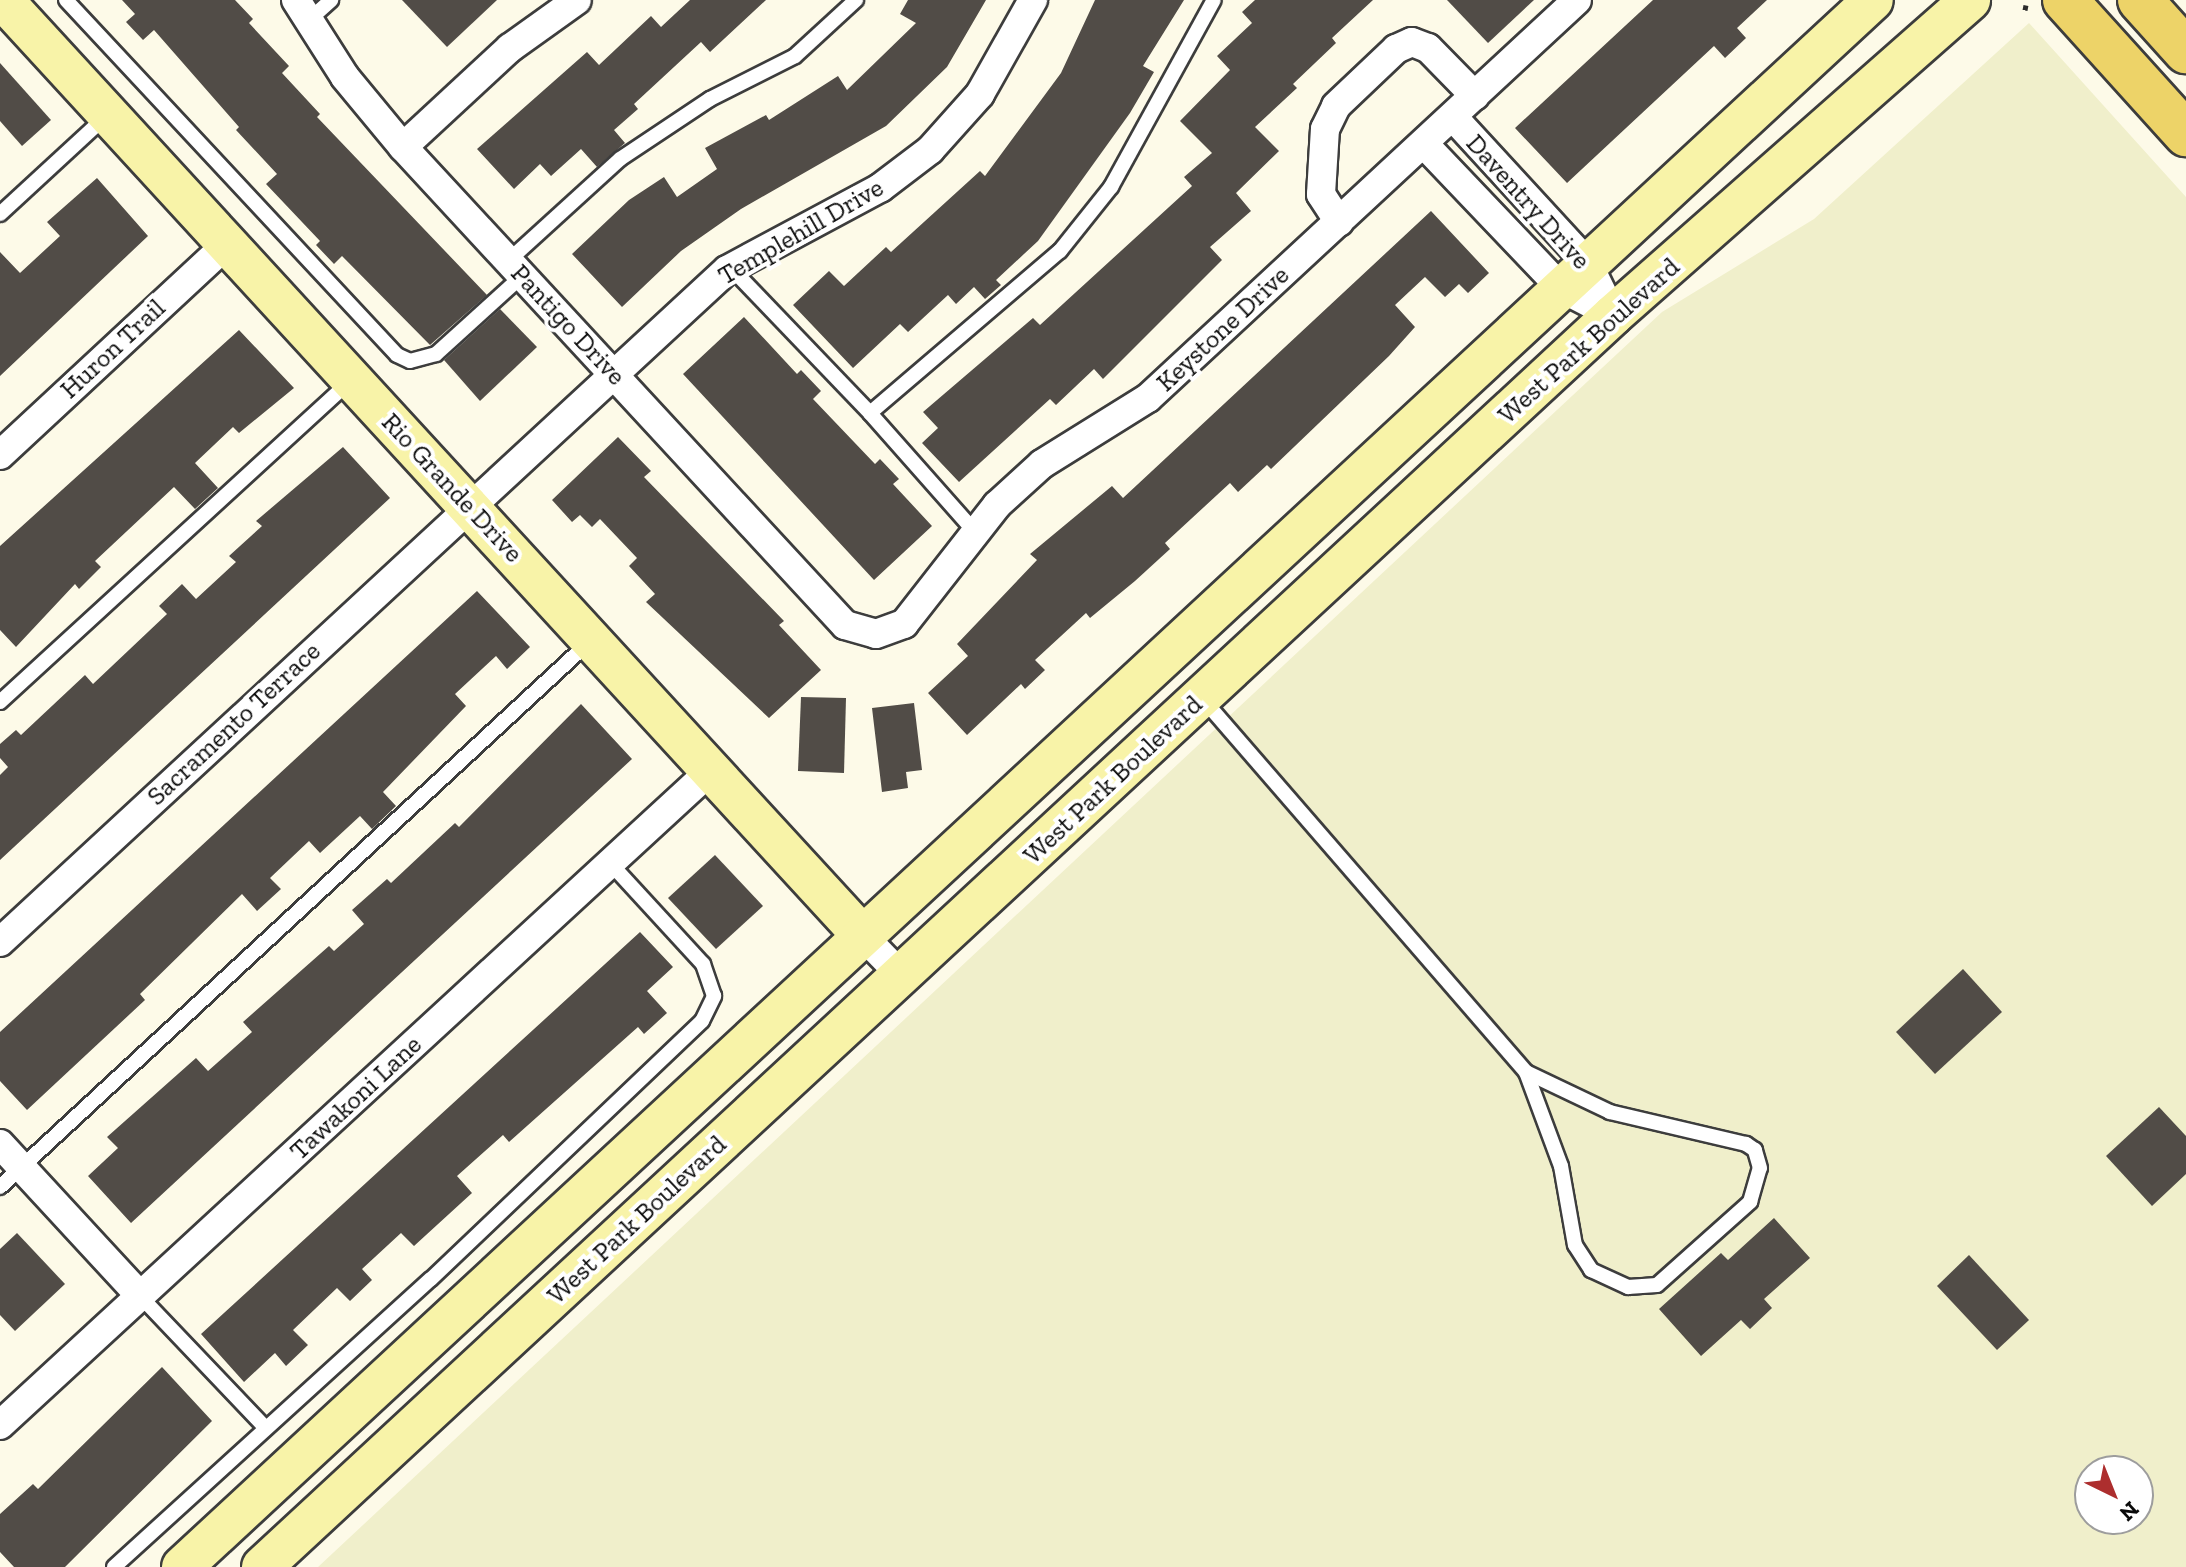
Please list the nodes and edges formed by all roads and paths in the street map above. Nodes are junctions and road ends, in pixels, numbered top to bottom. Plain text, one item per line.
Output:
1 (3, 0) edge
2 (66, 0) edge
3 (331, 0) edge
4 (577, 0) edge
5 (856, 0) edge
6 (1033, 0) edge
7 (1214, 0) edge
8 (1577, 0) edge
9 (1873, 0) edge
10 (1970, 0) edge
11 (2140, 0) edge
12 (2039, 5) edge
13 (302, 10) edge
14 (2186, 51) edge
15 (1475, 96) junction
16 (108, 114) junction
17 (1453, 117) junction
18 (2186, 134) edge
19 (1424, 144) junction
20 (403, 147) junction
21 (0, 214) edge
22 (1339, 222) junction
23 (227, 244) junction
24 (731, 268) junction
25 (515, 269) junction
26 (1574, 276) junction
27 (1613, 315) junction
28 (613, 375) junction
29 (352, 379) junction
30 (870, 413) junction
31 (0, 455) edge
32 (469, 506) junction
33 (976, 533) junction
34 (860, 632) joint
35 (592, 640) junction
36 (1165, 658) junction
37 (1202, 697) junction
38 (0, 702) edge
39 (710, 771) junction
40 (610, 863) junction
41 (862, 935) junction
42 (0, 942) edge
43 (901, 975) junction
44 (1526, 1072) junction
45 (0, 1144) edge
46 (21, 1167) junction
47 (0, 1187) edge
48 (141, 1297) junction
49 (0, 1425) edge
50 (265, 1427) junction
51 (114, 1567) edge
52 (182, 1567) edge
53 (262, 1567) edge

1 - 16 main road, Rio Grande Drive
2 - 25 lane
3 - 13 lane
4 - 20 street
5 - 25 lane
6 - 24 street, Templehill Drive
7 - 30 lane
8 - 15 street, Keystone Drive
9 - 26 main road, West Park Boulevard
10 - 27 main road, West Park Boulevard
11 - 14 main road
12 - 18 main road
13 - 20 street, Pantigo Drive
15 - 17 street, Keystone Drive
15 - 22 street, Daventry Drive
16 - 21 lane
16 - 23 main road, Rio Grande Drive
17 - 19 street, Keystone Drive
17 - 26 street, Daventry Drive
19 - 22 street, Keystone Drive
19 - 26 street, Daventry Drive
20 - 25 street, Pantigo Drive
22 - 33 street, Keystone Drive
23 - 29 main road, Rio Grande Drive
23 - 31 street, Huron Trail
24 - 28 street, Templehill Drive
24 - 30 lane
25 - 28 street, Pantigo Drive
26 - 27 street, Daventry Drive
26 - 36 main road, West Park Boulevard
27 - 37 main road, West Park Boulevard
28 - 32 street, Templehill Drive
28 - 34 street, Pantigo Drive
29 - 32 main road, Rio Grande Drive
29 - 38 lane
30 - 33 lane
32 - 35 main road, Rio Grande Drive
32 - 42 street, Sacramento Terrace
33 - 34 street, Keystone Drive
35 - 39 main road, Rio Grande Drive
35 - 46 lane
36 - 37 main road
36 - 41 main road, West Park Boulevard
37 - 43 main road, West Park Boulevard
37 - 44 lane
39 - 40 street, Tawakoni Lane
39 - 41 main road, Rio Grande Drive
40 - 48 street, Tawakoni Lane
40 - 50 lane
41 - 43 street, Rio Grande Drive
41 - 52 main road, West Park Boulevard
43 - 53 main road, West Park Boulevard
44 - 44 lane
45 - 46 street
46 - 47 lane
46 - 48 street
48 - 49 street, Tawakoni Lane
48 - 50 lane
50 - 51 lane

